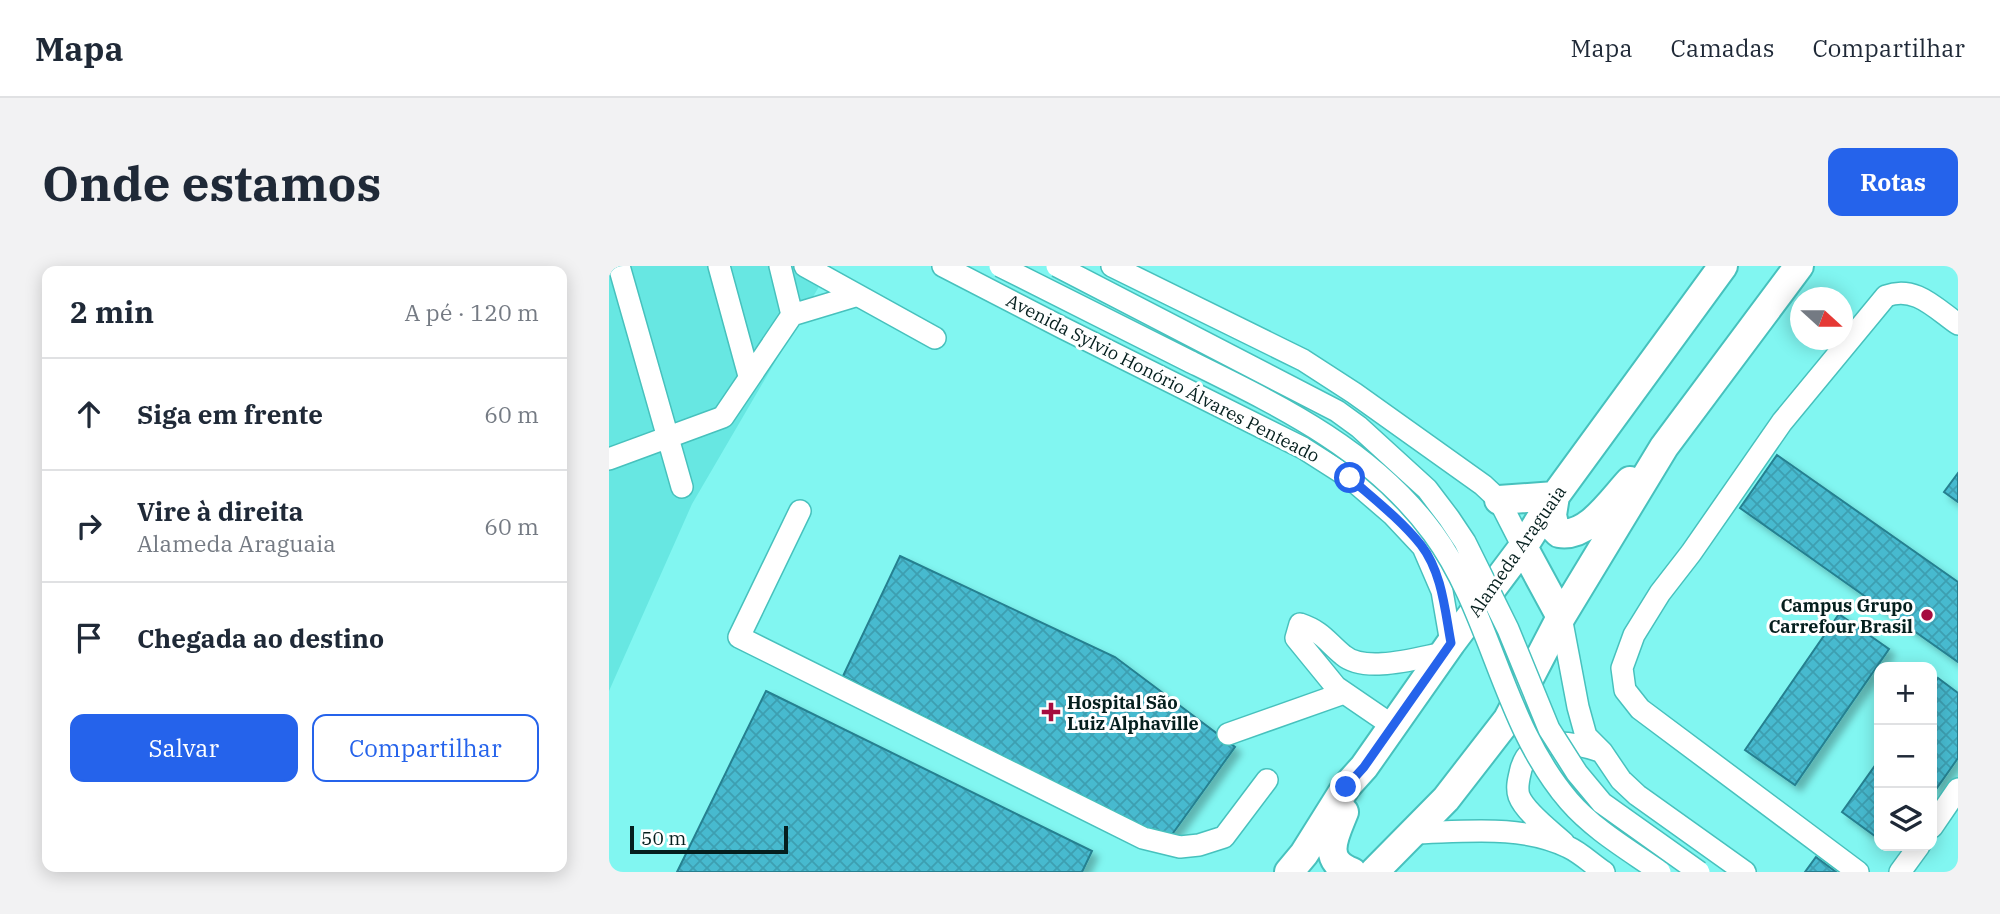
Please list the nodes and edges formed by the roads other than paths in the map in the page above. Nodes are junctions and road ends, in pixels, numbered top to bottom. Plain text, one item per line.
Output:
1 (619, 266) edge
2 (719, 266) edge
3 (780, 266) edge
4 (804, 266) edge
5 (943, 266) edge
6 (1000, 266) edge
7 (1057, 266) edge
8 (1112, 266) edge
9 (1723, 266) edge
10 (1799, 266) edge
11 (855, 296) junction
12 (792, 315) junction
13 (1958, 324) edge
14 (935, 338) dead end
15 (749, 376) junction
16 (1342, 385) junction
17 (670, 437) junction
18 (1664, 447) junction
19 (1303, 448) junction
20 (609, 459) edge
21 (683, 487) dead end
22 (1555, 496) junction
23 (1499, 500) junction
24 (800, 511) dead end
25 (1523, 547) junction
26 (1561, 617) junction
27 (1447, 648) junction
28 (1344, 693) junction
29 (1393, 726) junction
30 (1228, 734) dead end
31 (1602, 751) junction
32 (1364, 767) junction
33 (1267, 780) dead end
34 (1958, 789) edge
35 (1937, 820) edge
36 (1413, 833) junction
37 (1569, 848) junction
38 (1915, 851) edge
39 (1289, 872) edge
40 (1352, 872) edge
41 (1374, 872) edge
42 (1604, 872) edge
43 (1660, 872) edge
44 (1699, 872) edge
45 (1745, 872) edge
46 (1858, 872) edge
47 (1900, 872) edge

1 - 17 street
2 - 15 street
3 - 12 street
4 - 11 street
5 - 19 street, Avenida Sylvio Honório Álvares Penteado
6 - 43 street, bridge
7 - 44 street, bridge
8 - 16 street
9 - 22 main road, Alameda Araguaia
10 - 18 main road
11 - 12 street
11 - 14 street
12 - 15 street
13 - 46 street
15 - 17 street
16 - 19 street
16 - 23 street
17 - 20 street
17 - 21 street
18 - 22 main road
18 - 26 main road
19 - 27 street, Avenida Sylvio Honório Álvares Penteado
22 - 23 main road
22 - 25 main road, Alameda Araguaia
23 - 25 street
24 - 33 street
25 - 26 main road
25 - 27 main road, Alameda Araguaia
26 - 31 street
26 - 36 main road
27 - 28 street
27 - 29 main road, Alameda Araguaia
28 - 29 street
28 - 30 street
29 - 32 main road, Alameda Araguaia
31 - 37 street
31 - 45 street
32 - 39 main road, Alameda Araguaia
32 - 40 main road
34 - 35 street
36 - 37 street
36 - 41 main road
37 - 42 street
38 - 47 street

